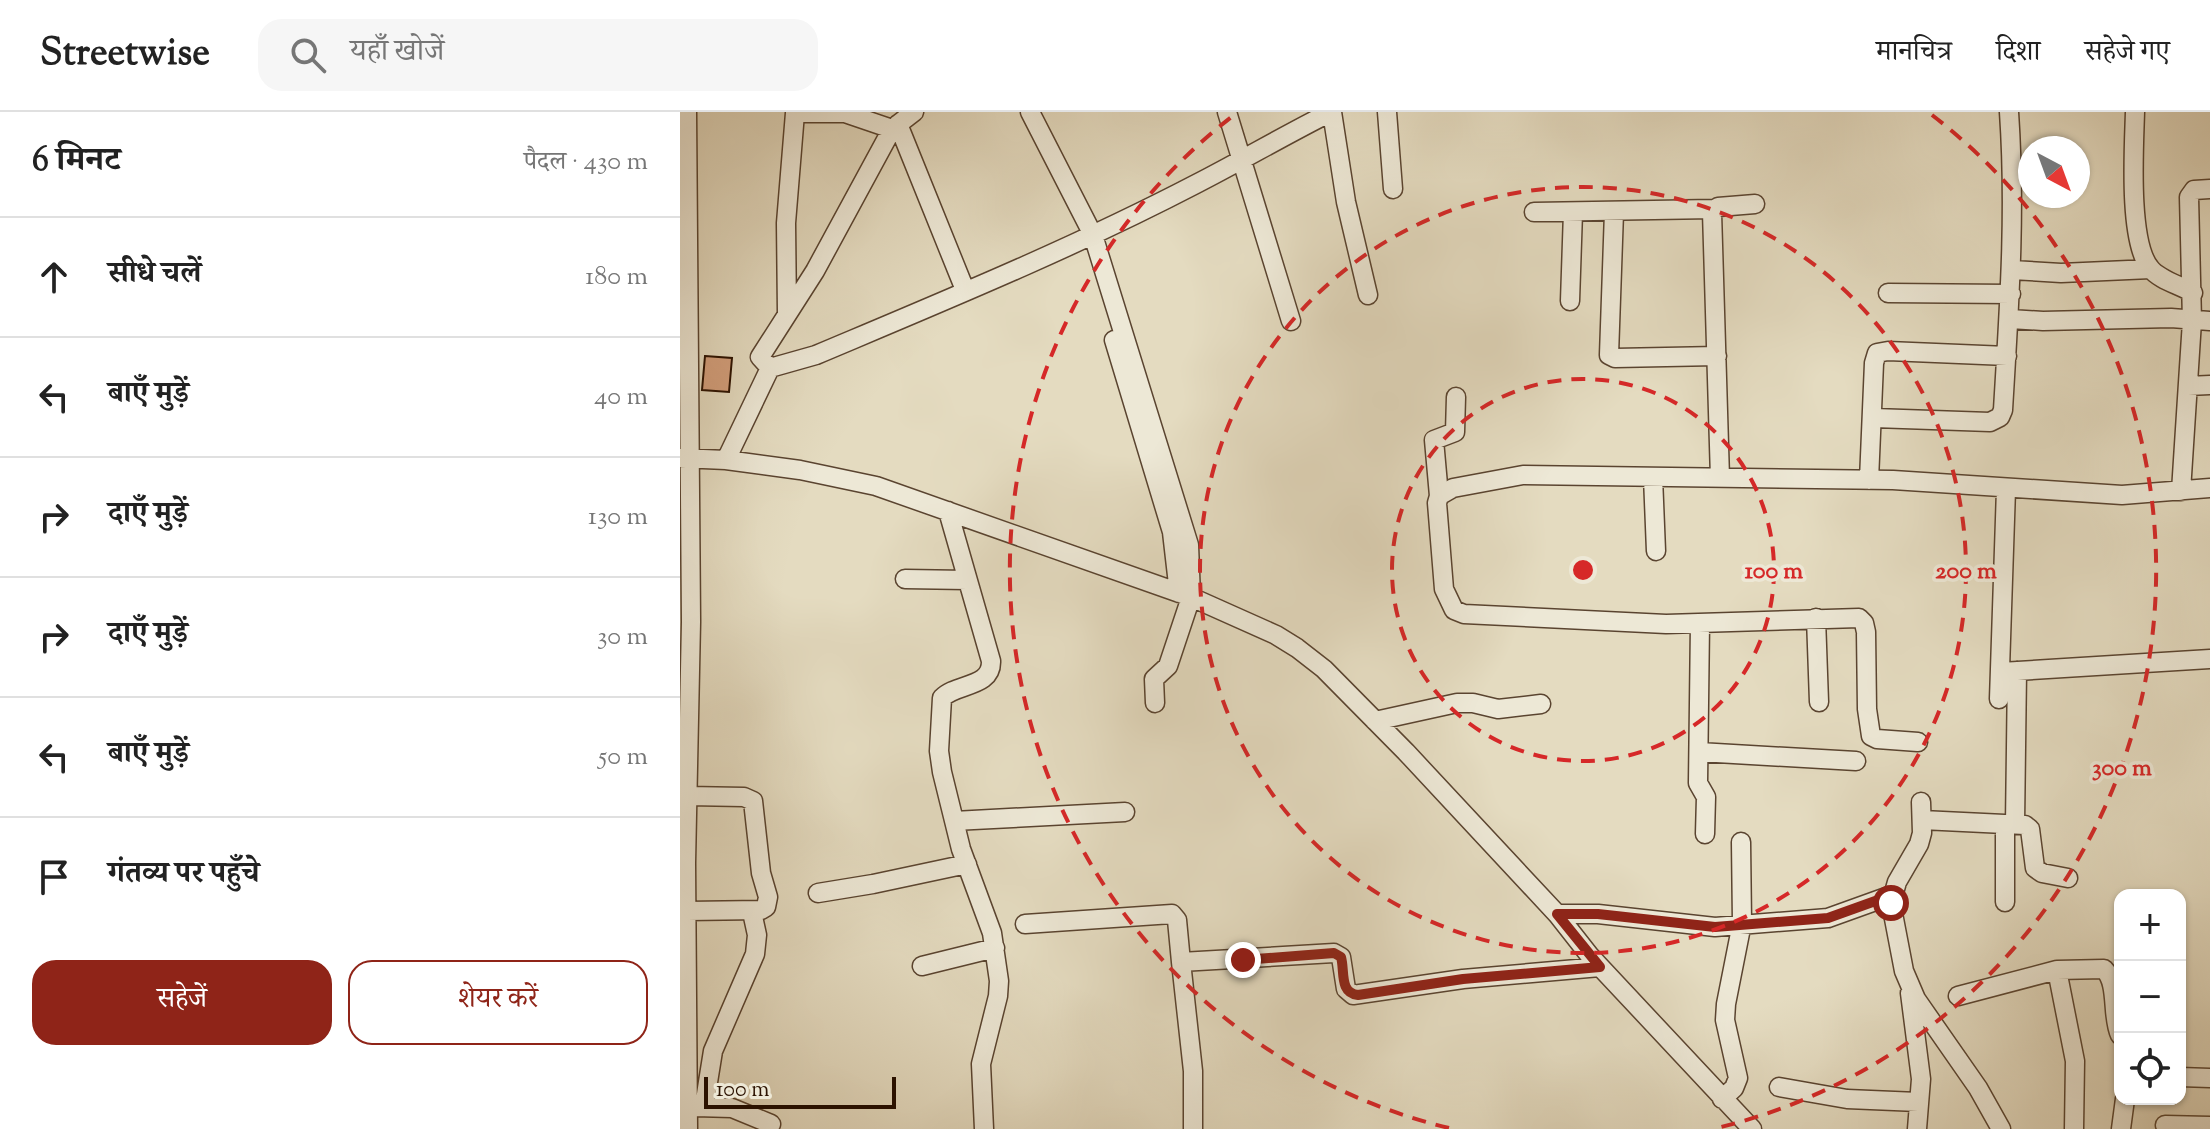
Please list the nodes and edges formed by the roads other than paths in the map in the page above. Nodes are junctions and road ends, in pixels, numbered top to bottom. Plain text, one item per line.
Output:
1 (687, 112) edge
2 (795, 112) edge
3 (914, 112) edge
4 (1030, 112) edge
5 (1227, 112) edge
6 (1332, 112) edge
7 (1387, 112) edge
8 (2009, 112) edge
9 (2135, 112) edge
10 (895, 126) junction
11 (684, 156) edge
12 (1243, 158) junction
13 (1393, 189) dead end
14 (2210, 189) edge
15 (1755, 204) dead end
16 (1713, 209) junction
17 (1534, 212) dead end
18 (1573, 212) junction
19 (1614, 212) junction
20 (1089, 236) junction
21 (2201, 263) edge
22 (2151, 269) junction
23 (2012, 270) junction
24 (965, 290) junction
25 (1888, 293) dead end
26 (2193, 293) junction
27 (2011, 294) junction
28 (1368, 295) dead end
29 (1570, 301) dead end
30 (787, 315) junction
31 (2010, 319) junction
32 (1291, 321) dead end
33 (2201, 321) edge
34 (1717, 356) junction
35 (2007, 356) junction
36 (770, 368) junction
37 (2210, 385) edge
38 (2188, 386) junction
39 (1456, 397) dead end
40 (1874, 418) junction
41 (685, 458) edge
42 (726, 460) junction
43 (1653, 477) junction
44 (1720, 478) junction
45 (1869, 480) junction
46 (2210, 488) edge
47 (2006, 489) junction
48 (2181, 491) junction
49 (1439, 496) junction
50 (948, 511) junction
51 (1656, 551) dead end
52 (905, 579) dead end
53 (967, 580) junction
54 (1185, 595) junction
55 (1816, 618) junction
56 (1700, 623) junction
57 (2210, 659) edge
58 (2009, 671) junction
59 (1999, 699) dead end
60 (1819, 702) dead end
61 (1155, 703) dead end
62 (1541, 704) dead end
63 (1375, 721) junction
64 (1918, 742) dead end
65 (1699, 752) junction
66 (1856, 761) dead end
67 (688, 796) junction
68 (1125, 812) dead end
69 (954, 821) junction
70 (2010, 824) junction
71 (1705, 834) dead end
72 (1741, 842) dead end
73 (967, 864) junction
74 (2068, 878) dead end
75 (818, 893) dead end
76 (1892, 895) junction
77 (2005, 902) dead end
78 (687, 911) junction
79 (752, 912) junction
80 (1557, 914) junction
81 (1742, 923) junction
82 (1025, 924) dead end
83 (995, 948) junction
84 (1181, 962) junction
85 (922, 966) dead end
86 (1600, 967) junction
87 (2057, 970) junction
88 (1910, 988) junction
89 (1958, 996) dead end
90 (2119, 1033) edge
91 (2186, 1077) edge
92 (2210, 1078) edge
93 (1779, 1087) dead end
94 (1722, 1099) junction
95 (1918, 1102) junction
96 (2124, 1105) edge
97 (696, 1107) junction
98 (771, 1124) dead end
99 (2165, 1125) dead end
100 (2210, 1126) edge
101 (688, 1129) edge
102 (984, 1129) edge
103 (1193, 1129) edge
104 (1752, 1129) edge
105 (1917, 1129) edge
106 (2001, 1129) edge
107 (2074, 1129) edge
108 (2121, 1129) edge

1 - 11 street
2 - 10 street
2 - 30 street
3 - 10 street
4 - 20 street
5 - 12 street
6 - 12 street
6 - 28 street
7 - 13 street
8 - 23 street
9 - 22 street
10 - 24 street
10 - 30 street
11 - 41 street
12 - 20 street
12 - 32 street
14 - 21 street
15 - 16 street
16 - 19 street
16 - 34 street
17 - 18 street
18 - 19 street
18 - 29 street
19 - 34 street
20 - 24 street
20 - 54 street
21 - 26 street
22 - 23 street
22 - 26 street
23 - 27 street
24 - 36 street
25 - 27 street
26 - 33 street
27 - 31 street
30 - 36 street
31 - 33 street
31 - 35 street
33 - 38 street
34 - 44 street
35 - 40 street
35 - 40 street
36 - 42 street
37 - 38 street
38 - 48 street
39 - 49 street
40 - 45 street
41 - 42 street
41 - 67 street
42 - 50 street
43 - 44 street
43 - 49 street
43 - 51 street
44 - 45 street
45 - 47 street
46 - 48 street
47 - 48 street
47 - 58 street
49 - 56 street
50 - 53 street
50 - 54 street
52 - 53 street
53 - 69 street
54 - 61 street
54 - 63 street
55 - 56 street
55 - 60 street
55 - 64 street
56 - 65 street
57 - 58 street
58 - 59 street
58 - 70 street
62 - 63 street
63 - 80 street
65 - 66 street
65 - 71 street
67 - 78 street
67 - 79 street
68 - 69 street
69 - 73 street
70 - 74 street
70 - 76 street
70 - 77 street
72 - 81 street
73 - 75 street
73 - 83 street
76 - 81 street
76 - 88 street
78 - 79 street
78 - 97 street
79 - 97 street
80 - 81 street
80 - 86 street
81 - 94 street
82 - 84 street
83 - 85 street
83 - 102 street
84 - 86 street
84 - 103 street
86 - 94 street
87 - 89 street
87 - 90 street
87 - 107 street
88 - 95 street
88 - 106 street
91 - 92 street
93 - 95 street
94 - 104 street
95 - 105 street
96 - 108 street
97 - 98 street
97 - 101 street
99 - 100 street

